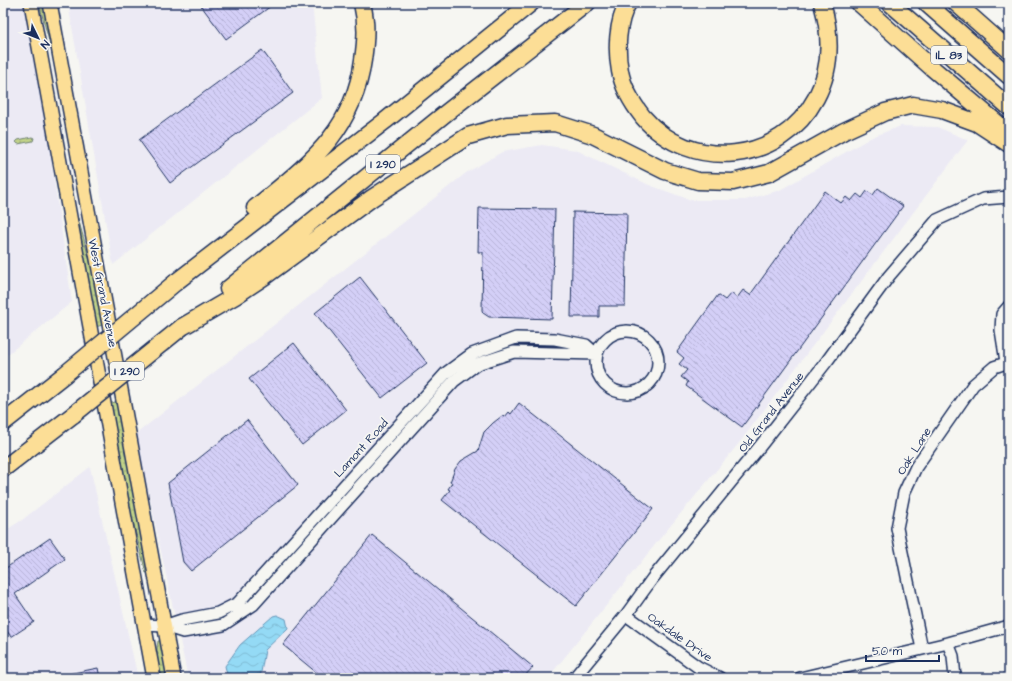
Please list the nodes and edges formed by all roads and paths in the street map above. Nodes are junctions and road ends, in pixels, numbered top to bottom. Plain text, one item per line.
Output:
1 (31, 3) edge
2 (50, 3) edge
3 (362, 3) edge
4 (531, 3) edge
5 (587, 3) edge
6 (628, 3) edge
7 (822, 3) edge
8 (859, 3) edge
9 (890, 3) edge
10 (926, 3) edge
11 (956, 3) edge
12 (1009, 50) edge
13 (1009, 76) edge
14 (1009, 107) edge
15 (1009, 133) edge
16 (1009, 144) edge
17 (1009, 197) edge
18 (176, 282) junction
19 (1009, 306) edge
20 (182, 327) junction
21 (596, 354) junction
22 (1007, 362) edge
23 (3, 423) edge
24 (3, 469) edge
25 (626, 615) junction
26 (144, 625) junction
27 (164, 626) junction
28 (1009, 626) edge
29 (948, 643) junction
30 (922, 649) junction
31 (154, 678) edge
32 (174, 678) edge
33 (574, 678) edge
34 (720, 678) edge
35 (800, 678) edge
36 (955, 678) edge

1 - 26 main road, West Grand Avenue
2 - 27 main road, West Grand Avenue
3 - 18 highway
4 - 18 highway, I 290
5 - 20 highway, I 290
6 - 7 highway
8 - 15 highway
9 - 14 highway, IL 83
10 - 13 highway, IL 83
11 - 12 highway
16 - 20 highway
17 - 25 street, Old Grand Avenue
18 - 23 highway, I 290, bridge
19 - 22 street, Oak Lane
20 - 24 highway, I 290, bridge
21 - 21 street
21 - 27 street, Lamont Road
22 - 30 street, Oak Lane
25 - 33 street, Old Grand Avenue
25 - 34 street, Oakdale Drive
26 - 27 street, Lamont Road
26 - 31 main road, West Grand Avenue
27 - 32 main road, West Grand Avenue
28 - 29 street
29 - 30 street
29 - 36 street
30 - 35 street

